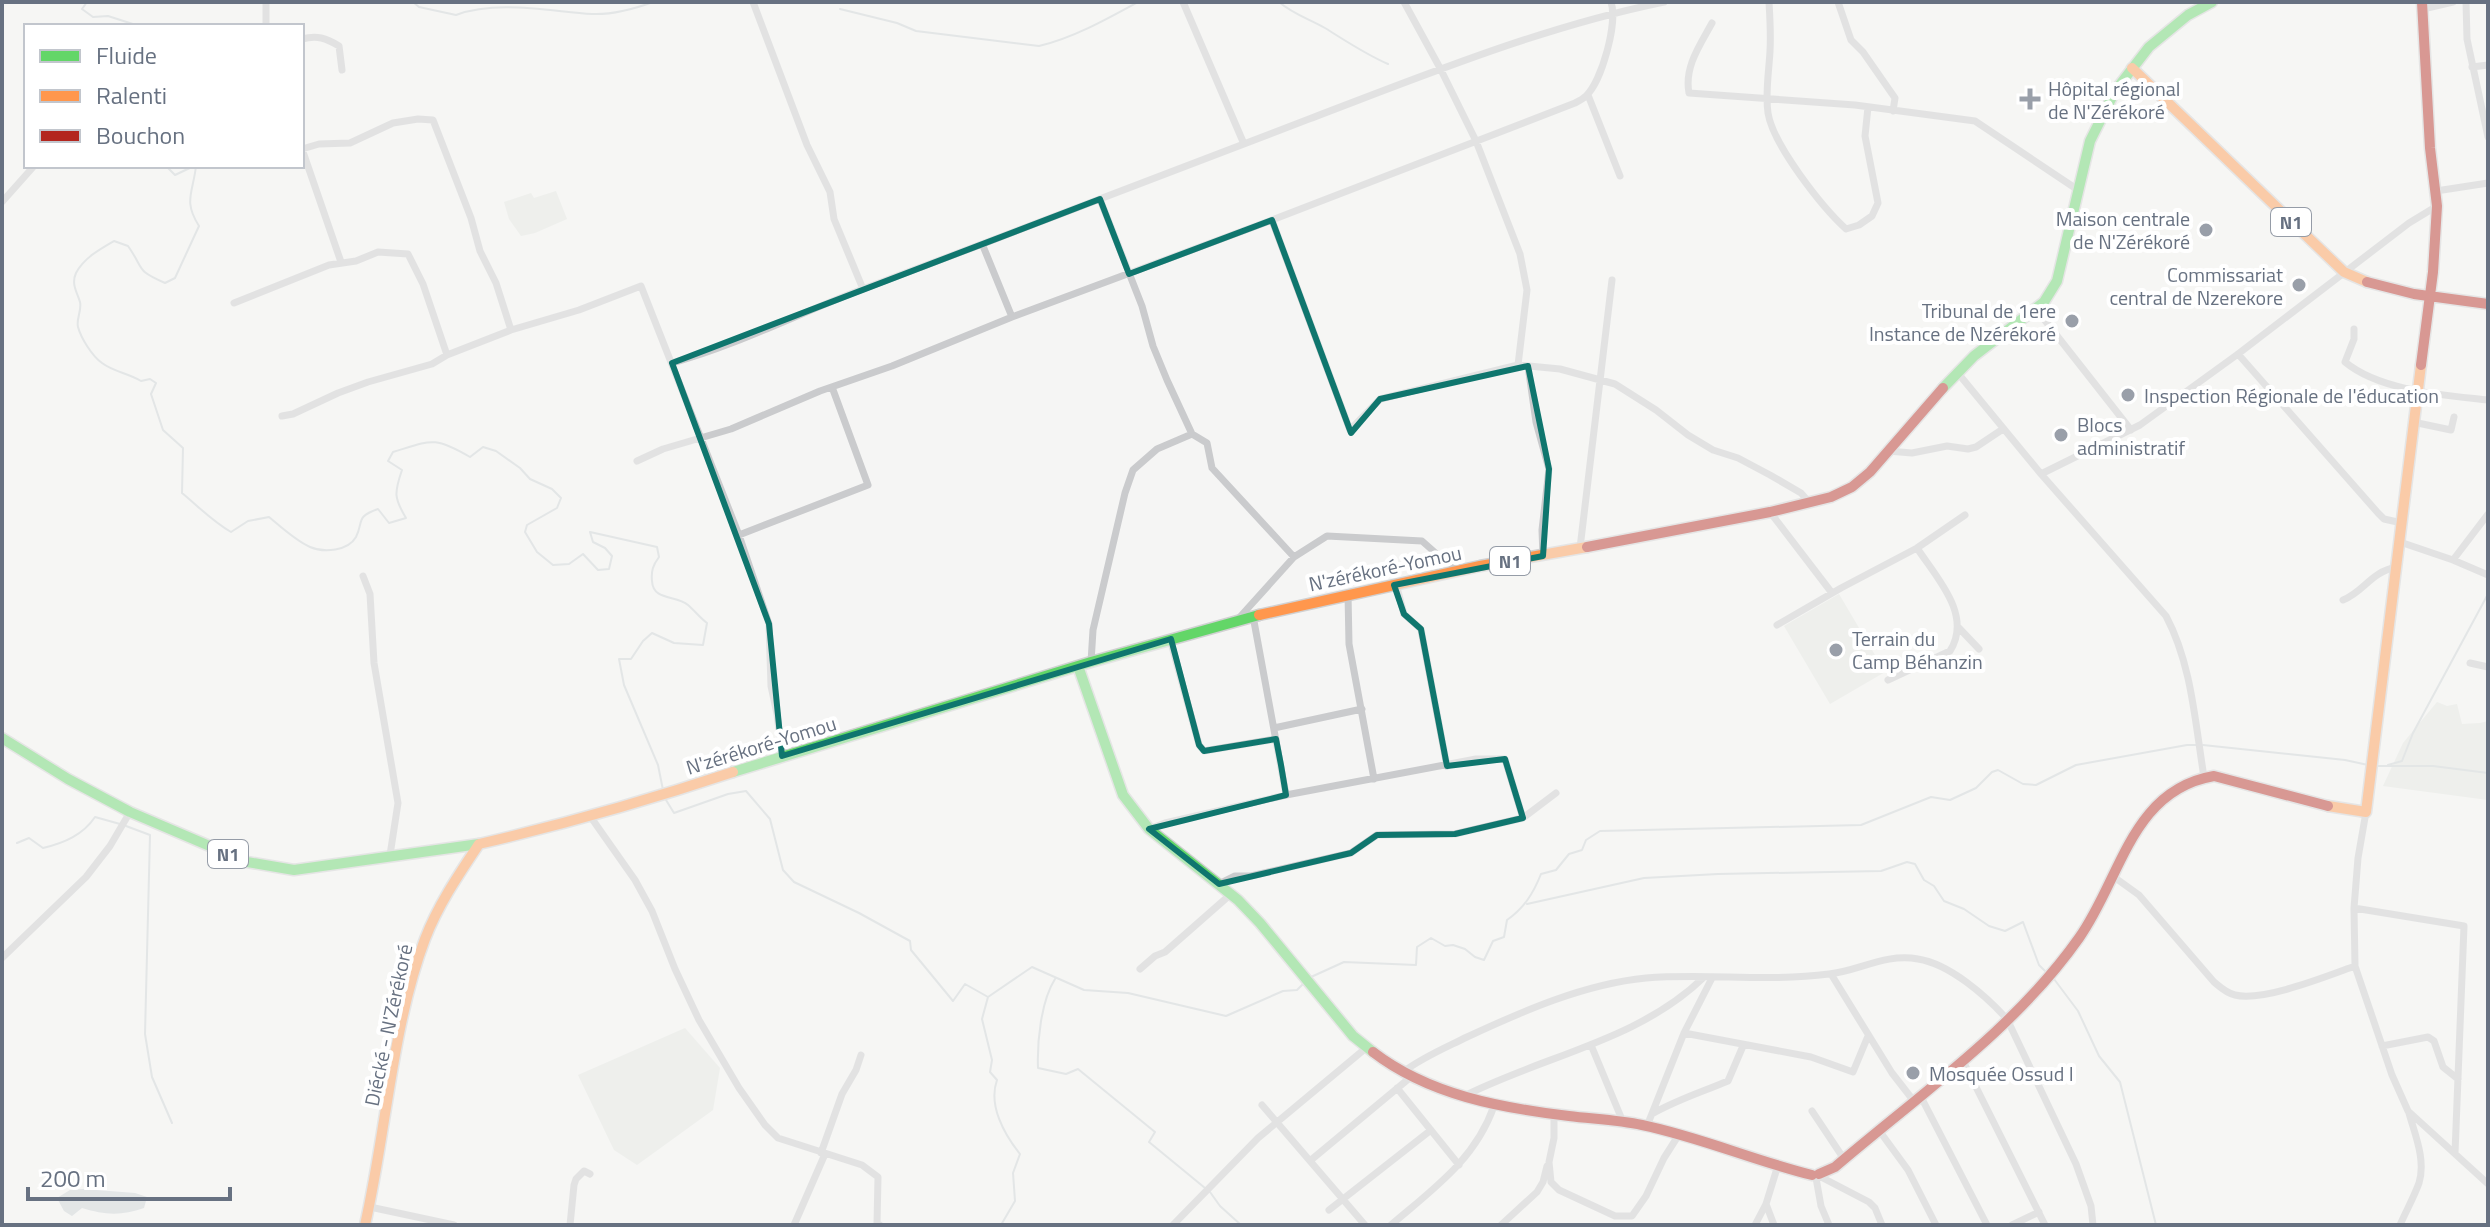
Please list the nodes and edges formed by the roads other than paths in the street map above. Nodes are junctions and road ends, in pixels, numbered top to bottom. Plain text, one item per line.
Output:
1 (266, 2) edge
2 (753, 2) edge
3 (1183, 2) edge
4 (1404, 2) edge
5 (1611, 2) edge
6 (1664, 2) edge
7 (1769, 2) edge
8 (1838, 2) edge
9 (2212, 2) edge
10 (2453, 2) edge
11 (2466, 2) edge
12 (2423, 5) edge
13 (1615, 12) junction
14 (1712, 23) dead end
15 (266, 24) edge
16 (304, 39) edge
17 (2488, 65) edge
18 (2472, 67) junction
19 (1440, 68) junction
20 (2132, 68) junction
21 (342, 70) dead end
22 (1588, 95) junction
23 (1768, 99) junction
24 (1868, 107) junction
25 (1893, 111) junction
26 (2488, 137) edge
27 (1476, 141) junction
28 (1244, 144) junction
29 (304, 148) edge
30 (304, 155) edge
31 (32, 168) edge
32 (1620, 176) dead end
33 (2488, 183) edge
34 (2078, 190) junction
35 (2436, 191) junction
36 (1100, 199) junction
37 (2, 202) edge
38 (2437, 206) junction
39 (1272, 220) junction
40 (983, 246) junction
41 (341, 262) junction
42 (2344, 272) junction
43 (1129, 274) junction
44 (1612, 280) dead end
45 (863, 289) junction
46 (2430, 295) junction
47 (234, 303) dead end
48 (2488, 304) edge
49 (2036, 309) junction
50 (1012, 317) junction
51 (2354, 329) dead end
52 (511, 330) junction
53 (2238, 354) junction
54 (447, 355) junction
55 (672, 363) junction
56 (1518, 365) junction
57 (1528, 366) junction
58 (1957, 372) junction
59 (1600, 381) junction
60 (832, 387) junction
61 (2418, 389) junction
62 (2488, 400) edge
63 (282, 416) dead end
64 (2454, 417) dead end
65 (2413, 422) junction
66 (2003, 429) junction
67 (2131, 430) junction
68 (1192, 434) junction
69 (701, 439) junction
70 (1886, 451) junction
71 (637, 461) dead end
72 (2041, 474) junction
73 (1810, 503) junction
74 (1770, 512) junction
75 (2488, 514) edge
76 (1965, 515) dead end
77 (2402, 523) junction
78 (739, 535) junction
79 (2400, 542) junction
80 (1580, 548) junction
81 (1917, 548) junction
82 (1543, 556) junction
83 (1294, 557) junction
84 (2453, 560) junction
85 (2397, 567) junction
86 (1456, 571) junction
87 (2488, 575) edge
88 (363, 576) dead end
89 (1396, 584) junction
90 (1832, 593) junction
91 (1348, 594) junction
92 (2343, 600) dead end
93 (1253, 616) junction
94 (1238, 620) junction
95 (1777, 625) dead end
96 (1959, 628) junction
97 (1170, 639) junction
98 (1979, 649) dead end
99 (1091, 662) junction
100 (2470, 663) dead end
101 (1078, 666) junction
102 (2488, 667) edge
103 (1888, 680) dead end
104 (1362, 709) junction
105 (1274, 728) junction
106 (2, 738) edge
107 (1276, 739) junction
108 (782, 756) junction
109 (1447, 766) junction
110 (2204, 777) junction
111 (1374, 779) junction
112 (1556, 793) dead end
113 (1286, 795) junction
114 (130, 812) junction
115 (2366, 812) junction
116 (590, 816) junction
117 (1523, 818) junction
118 (1149, 829) junction
119 (479, 844) junction
120 (390, 855) junction
121 (2114, 877) junction
122 (1219, 884) junction
123 (1231, 894) junction
124 (2354, 908) junction
125 (3, 955) edge
126 (2355, 966) junction
127 (1140, 969) dead end
128 (1831, 974) junction
129 (1708, 978) junction
130 (2007, 1019) junction
131 (1684, 1033) junction
132 (1868, 1036) junction
133 (1591, 1045) junction
134 (1743, 1046) junction
135 (2382, 1046) junction
136 (1366, 1048) junction
137 (861, 1055) dead end
138 (1963, 1061) junction
139 (1407, 1074) junction
140 (2458, 1079) junction
141 (1397, 1088) junction
142 (1460, 1097) junction
143 (1917, 1098) junction
144 (1262, 1105) dead end
145 (1494, 1106) junction
146 (1812, 1111) dead end
147 (2408, 1111) junction
148 (1554, 1114) junction
149 (1651, 1115) junction
150 (1623, 1122) junction
151 (1277, 1123) junction
152 (1647, 1126) junction
153 (1878, 1129) junction
154 (1431, 1130) junction
155 (1678, 1136) junction
156 (2455, 1153) junction
157 (823, 1154) junction
158 (1844, 1159) junction
159 (1311, 1160) junction
160 (1549, 1162) junction
161 (1459, 1165) junction
162 (1778, 1165) junction
163 (590, 1174) dead end
164 (1817, 1176) junction
165 (2488, 1184) edge
166 (1343, 1199) junction
167 (1766, 1204) junction
168 (370, 1207) junction
169 (1329, 1210) dead end
170 (2039, 1212) junction
171 (1632, 1216) junction
172 (365, 1225) edge
173 (454, 1225) edge
174 (570, 1225) edge
175 (794, 1225) edge
176 (880, 1225) edge
177 (1173, 1225) edge
178 (1365, 1225) edge
179 (1391, 1225) edge
180 (1501, 1225) edge
181 (1625, 1225) edge
182 (1755, 1225) edge
183 (1774, 1225) edge
184 (1829, 1225) edge
185 (1882, 1225) edge
186 (1936, 1225) edge
187 (1987, 1225) edge
188 (2012, 1225) edge
189 (2045, 1225) edge
190 (2093, 1225) edge
191 (2400, 1225) edge

1 - 15 street
2 - 45 street
3 - 28 street
4 - 19 street
5 - 13 street
6 - 13 street
7 - 23 street
8 - 25 street
9 - 20 main road, N'zérékoré-Yomou
10 - 12 street
11 - 18 street
12 - 35 main road
13 - 19 street
13 - 22 street
14 - 23 street
16 - 21 street
17 - 18 street
18 - 26 street
19 - 27 street
19 - 28 street
20 - 34 main road, N'zérékoré-Yomou / N1
20 - 42 main road, N1
22 - 27 street
22 - 32 street
23 - 24 street
23 - 24 street
24 - 25 street
25 - 34 street
27 - 39 street
27 - 56 street
28 - 36 street
29 - 52 street
30 - 41 street
31 - 37 street
33 - 35 street
34 - 49 main road, N'zérékoré-Yomou / N1
35 - 38 main road
36 - 40 street
36 - 43 street
38 - 42 street
38 - 46 main road
39 - 43 street
39 - 56 street
40 - 45 street
40 - 50 street
41 - 47 street
41 - 54 street
42 - 46 main road, N1
42 - 53 street
43 - 50 street
43 - 68 street
44 - 59 street
45 - 55 street
46 - 48 main road, N1
46 - 61 main road
49 - 58 main road, N'zérékoré-Yomou / N1
49 - 67 street
50 - 60 street
51 - 61 street
52 - 54 street
52 - 55 street
53 - 67 street
53 - 77 street
54 - 63 street
55 - 69 street
56 - 57 street
57 - 59 street
57 - 82 street
58 - 66 street
58 - 70 main road, N'zérékoré-Yomou / N1
59 - 73 street
59 - 80 street
60 - 69 street
60 - 78 street
61 - 62 street
61 - 65 main road
64 - 65 street
65 - 77 main road
66 - 70 street
66 - 72 street
67 - 72 street
68 - 83 street
68 - 99 street
69 - 71 street
69 - 78 street
70 - 73 main road, N'zérékoré-Yomou / N1
72 - 110 street
73 - 74 main road, N'zérékoré-Yomou / N1
74 - 80 main road, N'zérékoré-Yomou / N1
74 - 90 street
75 - 84 street
76 - 81 street
77 - 79 main road
78 - 108 street
79 - 84 street
79 - 85 main road
80 - 82 main road, N'zérékoré-Yomou / N1
81 - 90 street
81 - 96 street
82 - 86 main road, N'zérékoré-Yomou / N1
83 - 86 street
83 - 94 street
84 - 87 street
85 - 92 street
85 - 115 main road
86 - 89 main road, N'zérékoré-Yomou / N1
88 - 120 street
89 - 91 main road, N'zérékoré-Yomou / N1
89 - 109 street
90 - 95 street
91 - 93 main road, N'zérékoré-Yomou / N1
91 - 104 street
93 - 94 main road, N'zérékoré-Yomou / N1
93 - 105 street
94 - 97 main road, N'zérékoré-Yomou / N1
96 - 98 street
96 - 103 street
97 - 99 main road, N'zérékoré-Yomou / N1
97 - 107 street
99 - 101 main road, N'zérékoré-Yomou / N1
100 - 102 street
101 - 108 main road, N'zérékoré-Yomou / N1
101 - 118 main road
104 - 105 street
104 - 111 street
105 - 107 street
106 - 114 main road, N1
107 - 113 street
108 - 116 main road, N'zérékoré-Yomou / N1
109 - 111 street
109 - 117 street
110 - 115 main road
110 - 121 main road
111 - 113 street
112 - 117 street
113 - 118 street
114 - 120 main road, N1
114 - 125 street
115 - 124 street
116 - 119 main road, N'zérékoré-Yomou / N1
116 - 157 street
117 - 122 street
118 - 122 main road
119 - 120 main road, N1
119 - 168 main road, Diécké - N'Zérékoré
121 - 126 street
121 - 130 main road
122 - 123 main road
123 - 127 street
123 - 136 main road
124 - 126 street
124 - 140 street
126 - 135 street
128 - 129 street
128 - 130 street
128 - 132 street
129 - 131 street
129 - 133 street
129 - 139 street
130 - 138 main road
130 - 190 street
131 - 134 street
131 - 149 street
132 - 134 street
132 - 143 street
133 - 142 street
133 - 150 street
134 - 149 street
135 - 140 street
135 - 147 street
136 - 139 main road
136 - 151 street
137 - 157 street
138 - 143 main road
138 - 170 street
139 - 141 street
139 - 142 main road
140 - 156 street
141 - 154 street
141 - 159 street
142 - 145 main road
143 - 153 main road
143 - 187 street
144 - 151 street
145 - 148 main road
145 - 161 street
146 - 158 street
147 - 156 street
147 - 191 street
148 - 150 main road
148 - 160 street
149 - 152 street
150 - 152 main road
151 - 159 street
151 - 177 street
152 - 155 main road
153 - 158 main road
153 - 186 street
154 - 161 street
154 - 166 street
155 - 162 main road
155 - 171 street
156 - 165 street
157 - 175 street
157 - 176 street
158 - 164 main road
159 - 166 street
160 - 171 street
160 - 180 street
161 - 179 street
162 - 164 main road
162 - 167 street
163 - 174 street
164 - 184 street
164 - 185 street
166 - 169 street
166 - 178 street
167 - 182 street
167 - 183 street
168 - 172 main road, Diécké - N'Zérékoré
168 - 173 street
170 - 188 street
170 - 189 street
171 - 181 street

